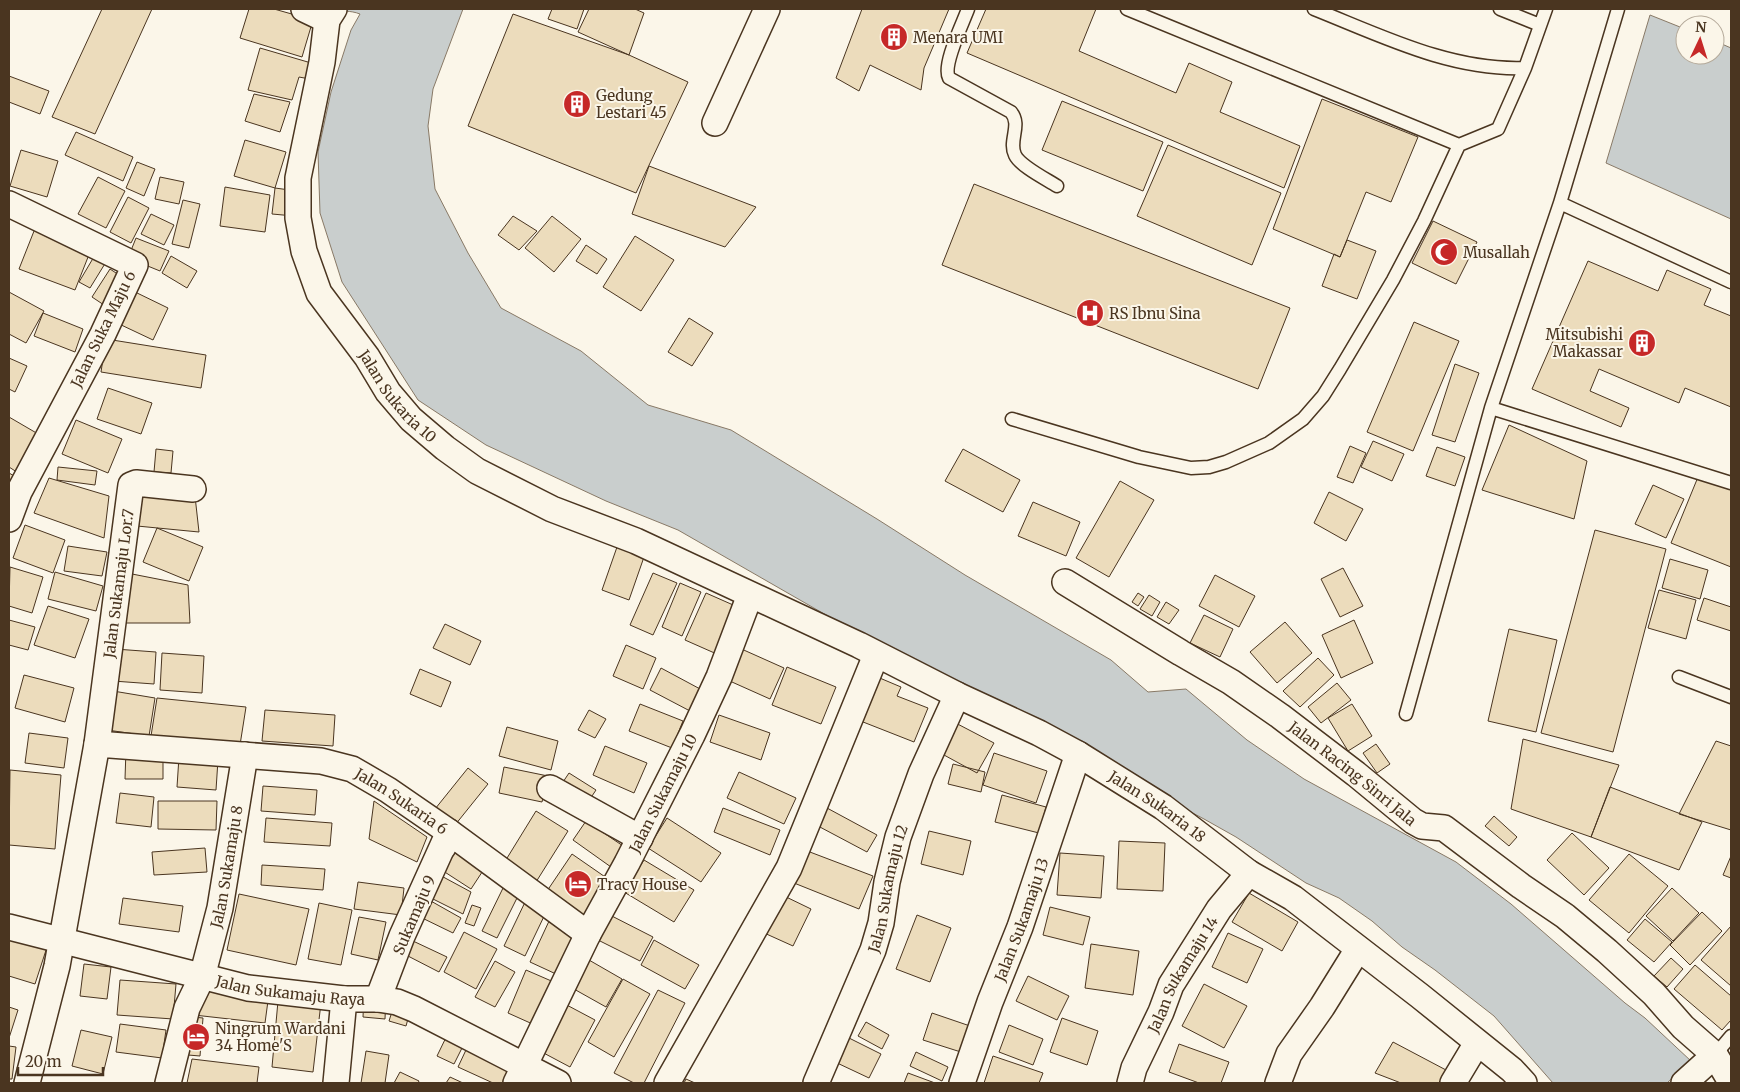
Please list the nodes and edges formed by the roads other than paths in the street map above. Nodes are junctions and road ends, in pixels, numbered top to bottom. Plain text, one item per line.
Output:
1 (304, 9) edge
2 (767, 9) edge
3 (968, 9) edge
4 (1127, 9) edge
5 (1314, 9) edge
6 (1500, 9) edge
7 (1546, 9) edge
8 (1618, 9) edge
9 (331, 14) edge
10 (1540, 25) junction
11 (1525, 68) junction
12 (715, 123) dead end
13 (1459, 145) junction
14 (1057, 186) dead end
15 (9, 204) edge
16 (1560, 204) junction
17 (1731, 282) edge
18 (1490, 408) junction
19 (1012, 419) dead end
20 (1731, 483) edge
21 (193, 489) dead end
22 (9, 519) edge
23 (1065, 582) dead end
24 (750, 595) junction
25 (876, 655) junction
26 (1679, 677) dead end
27 (957, 695) junction
28 (1731, 697) edge
29 (1406, 714) dead end
30 (97, 744) junction
31 (1078, 754) junction
32 (246, 755) junction
33 (550, 788) dead end
34 (449, 832) junction
35 (640, 838) junction
36 (1249, 873) junction
37 (9, 927) edge
38 (588, 934) junction
39 (62, 940) junction
40 (1358, 949) junction
41 (202, 976) junction
42 (344, 999) junction
43 (378, 999) junction
44 (1731, 1036) edge
45 (1477, 1043) junction
46 (1711, 1058) junction
47 (521, 1075) edge
48 (1731, 1082) edge
49 (28, 1083) edge
50 (168, 1083) edge
51 (336, 1083) edge
52 (558, 1083) edge
53 (668, 1083) edge
54 (816, 1083) edge
55 (962, 1083) edge
56 (1130, 1083) edge
57 (1278, 1083) edge
58 (1453, 1083) edge
59 (1524, 1083) edge
60 (1684, 1083) edge

1 - 9 street
2 - 12 street
3 - 14 lane
4 - 13 lane
5 - 11 lane
6 - 10 lane
7 - 10 lane
8 - 16 lane
9 - 24 street, Jalan Sukaria 10
10 - 11 lane
11 - 13 lane
13 - 19 lane
15 - 22 street, Jalan Suka Maju 6
16 - 17 lane
16 - 18 lane
18 - 20 lane
18 - 29 lane
21 - 30 street, Jalan Sukamaju Lor.7
23 - 46 street, Jalan Racing Sinri Jala
24 - 25 street, Jalan Sukaria 18
24 - 35 street, Jalan Sukamaju 10
25 - 27 street, Jalan Sukaria 18
25 - 53 street
26 - 28 lane
27 - 31 street, Jalan Sukaria 18
27 - 54 street, Jalan Sukamaju 12
30 - 32 street, Jalan Sukaria 6
30 - 39 street, Jalan Sukamaju Lor.7
31 - 36 street, Jalan Sukaria 18
31 - 55 street, Jalan Sukamaju 13
32 - 34 street, Jalan Sukaria 6
32 - 41 street, Jalan Sukamaju 8
33 - 35 street
34 - 38 street
34 - 43 street, Jalan Sukaria 6
35 - 38 street, Jalan Sukamaju 10
36 - 40 street, Jalan Sukaria 18
36 - 56 street, Jalan Sukamaju 14
37 - 39 street, Jalan Sukamaju Raya
38 - 47 street, Jalan Sukamaju 10
39 - 41 street, Jalan Sukamaju Raya
39 - 49 street, Jalan Sukamaju Lor.7
40 - 45 street, Jalan Sukaria 18
40 - 57 street
41 - 42 street, Jalan Sukamaju Raya
41 - 50 street, Jalan Sukamaju 8
42 - 43 street, Jalan Sukamaju Raya
42 - 51 street
43 - 47 street, Jalan Sukamaju Raya
44 - 46 lane
45 - 58 street
45 - 59 street, Jalan Sukaria 18
46 - 48 street, Jalan Racing Sinri Jala
46 - 60 street
47 - 52 street, Jalan Sukamaju Raya

